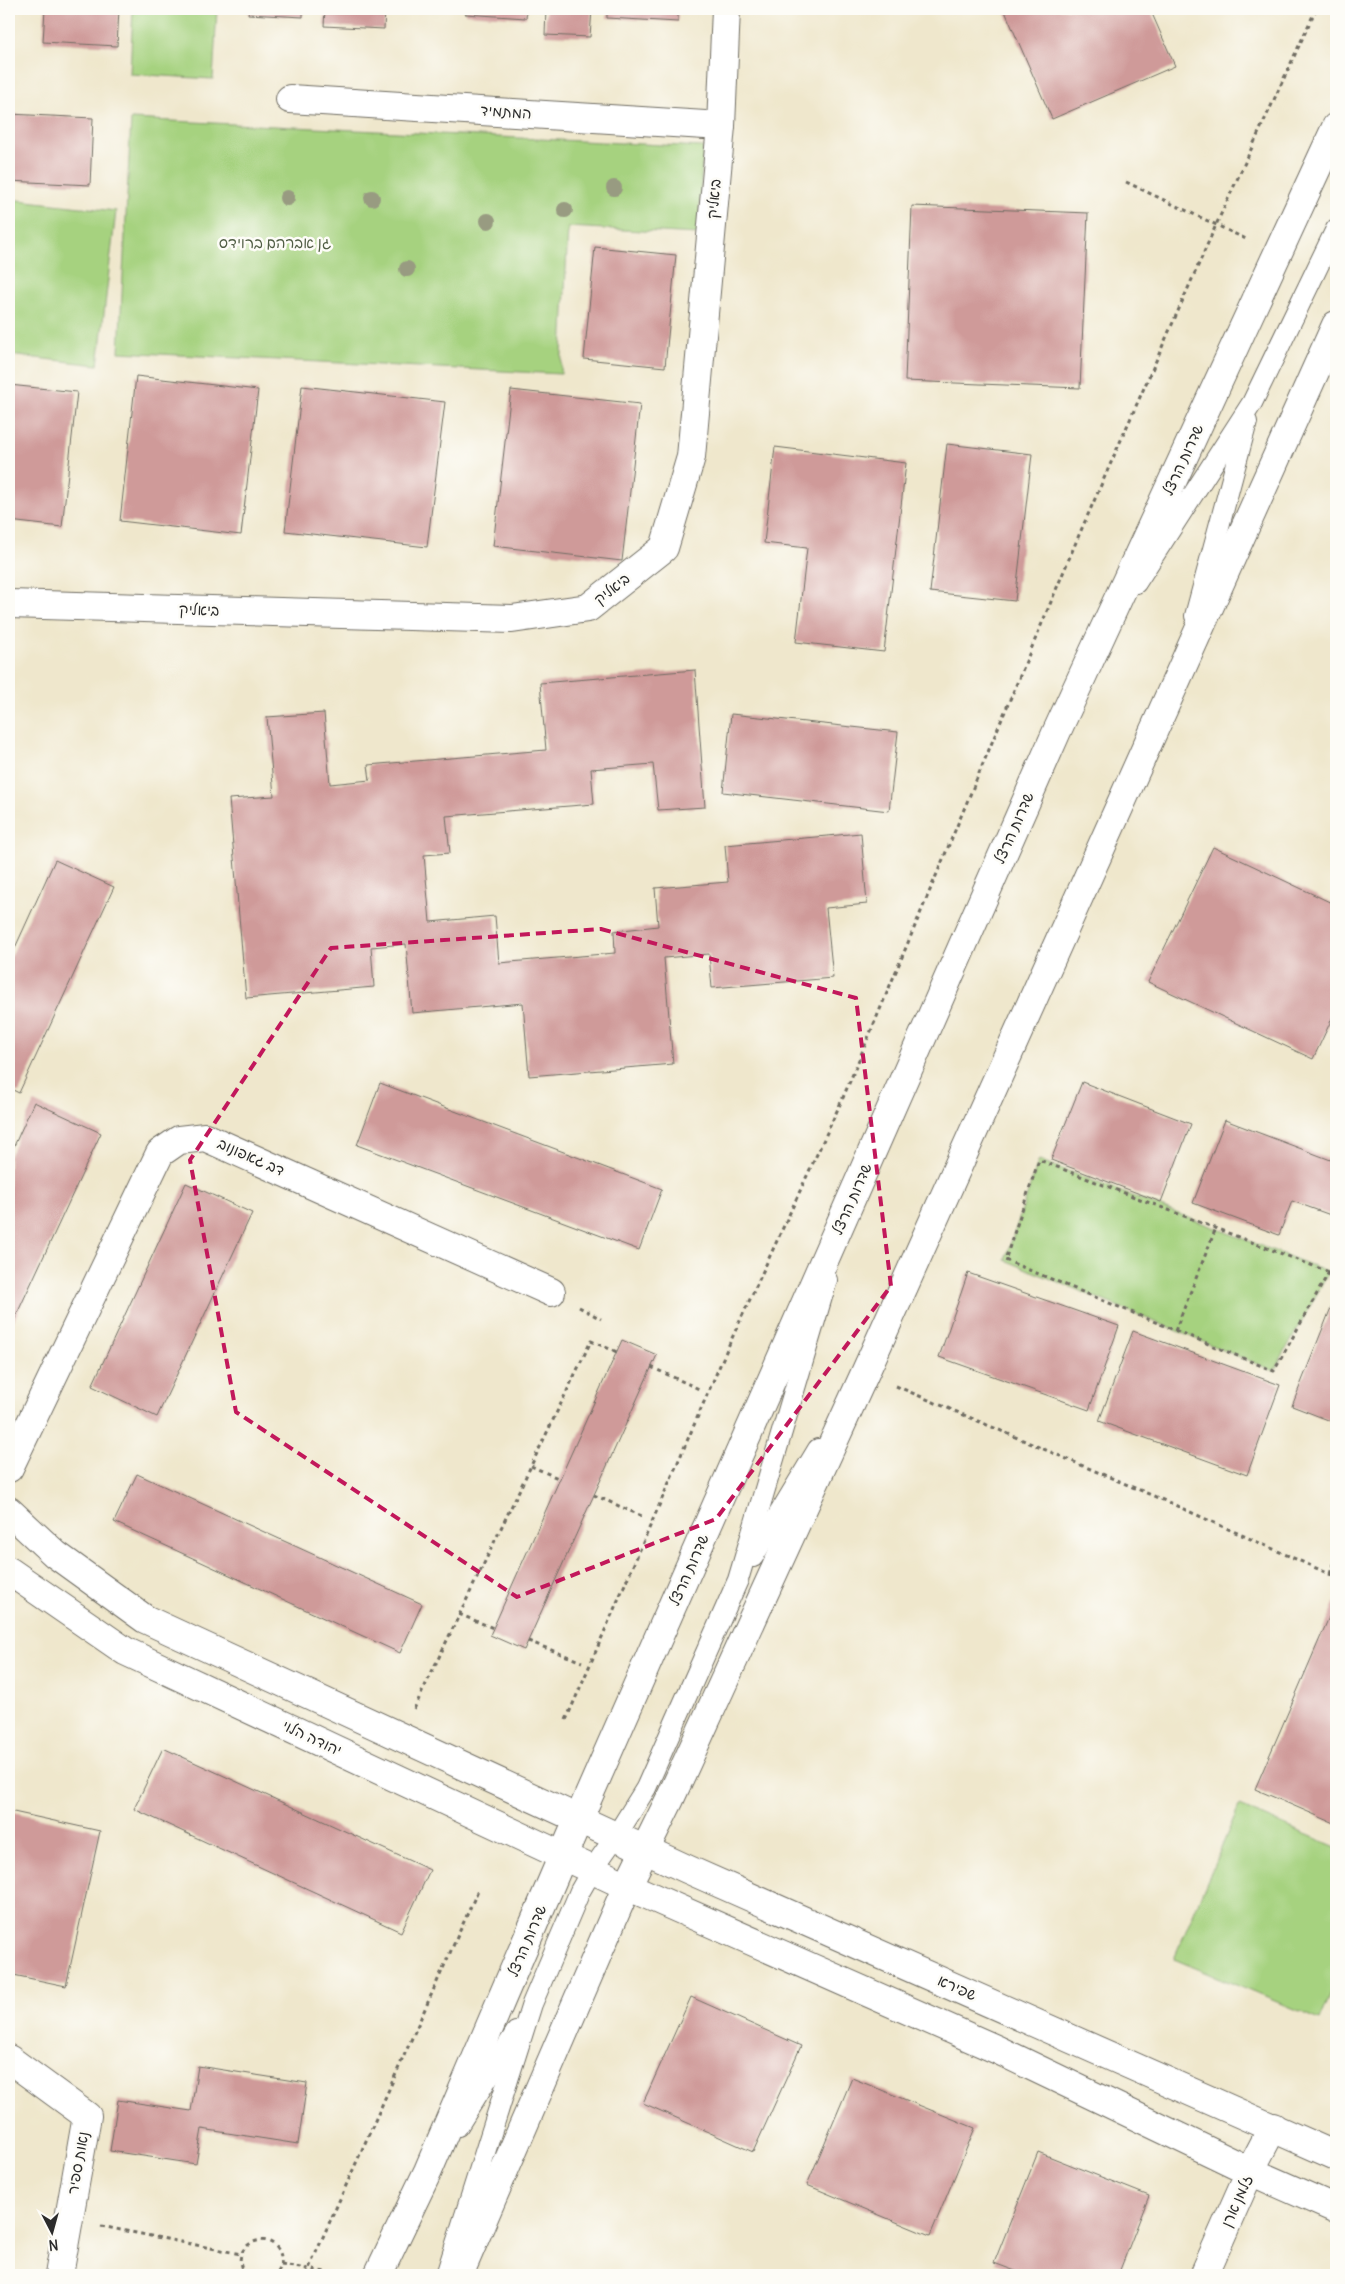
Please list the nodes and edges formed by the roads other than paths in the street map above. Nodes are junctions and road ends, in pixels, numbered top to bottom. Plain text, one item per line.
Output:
1 (726, 9) edge
2 (290, 99) dead end
3 (721, 126) junction
4 (1336, 127) edge
5 (1335, 229) edge
6 (1336, 325) edge
7 (1252, 403) junction
8 (9, 604) edge
9 (1097, 643) junction
10 (1179, 674) junction
11 (849, 1205) junction
12 (550, 1292) dead end
13 (865, 1373) junction
14 (9, 1468) edge
15 (9, 1511) edge
16 (9, 1571) edge
17 (738, 1580) junction
18 (579, 1818) junction
19 (616, 1836) junction
20 (645, 1849) junction
21 (563, 1856) junction
22 (592, 1870) junction
23 (627, 1886) junction
24 (532, 2004) junction
25 (9, 2059) edge
26 (1273, 2127) junction
27 (1336, 2156) edge
28 (1250, 2171) junction
29 (418, 2192) junction
30 (1336, 2209) edge
31 (59, 2275) edge
32 (378, 2275) edge
33 (446, 2275) edge
34 (458, 2275) edge
35 (1204, 2275) edge

1 - 3 street, ביאליק
2 - 3 street, המתמיד
3 - 8 street, ביאליק
4 - 9 street, שדרות הרצל
5 - 7 lane
6 - 10 street
7 - 9 lane
7 - 10 lane
9 - 11 street, שדרות הרצל
10 - 13 street
11 - 17 lane
11 - 18 street, שדרות הרצל
12 - 14 street, דב גאפונוב
13 - 17 lane
13 - 20 street
15 - 18 street
16 - 21 street, יהודה הלוי
17 - 19 lane
18 - 19 street, שפירא
18 - 21 street, שדרות הרצל
19 - 20 street, שפירא
19 - 22 lane
20 - 23 street
20 - 26 street, שפירא
21 - 22 street, יהודה הלוי
21 - 29 street, שדרות הרצל
22 - 23 street, יהודה הלוי
22 - 24 lane
23 - 28 street
23 - 34 street
24 - 29 lane
24 - 33 lane
25 - 31 street, נאות ספיר
26 - 27 street, שפירא
26 - 28 street, זלמן ארן
28 - 30 street
28 - 35 street, זלמן ארן
29 - 32 street, שדרות הרצל

